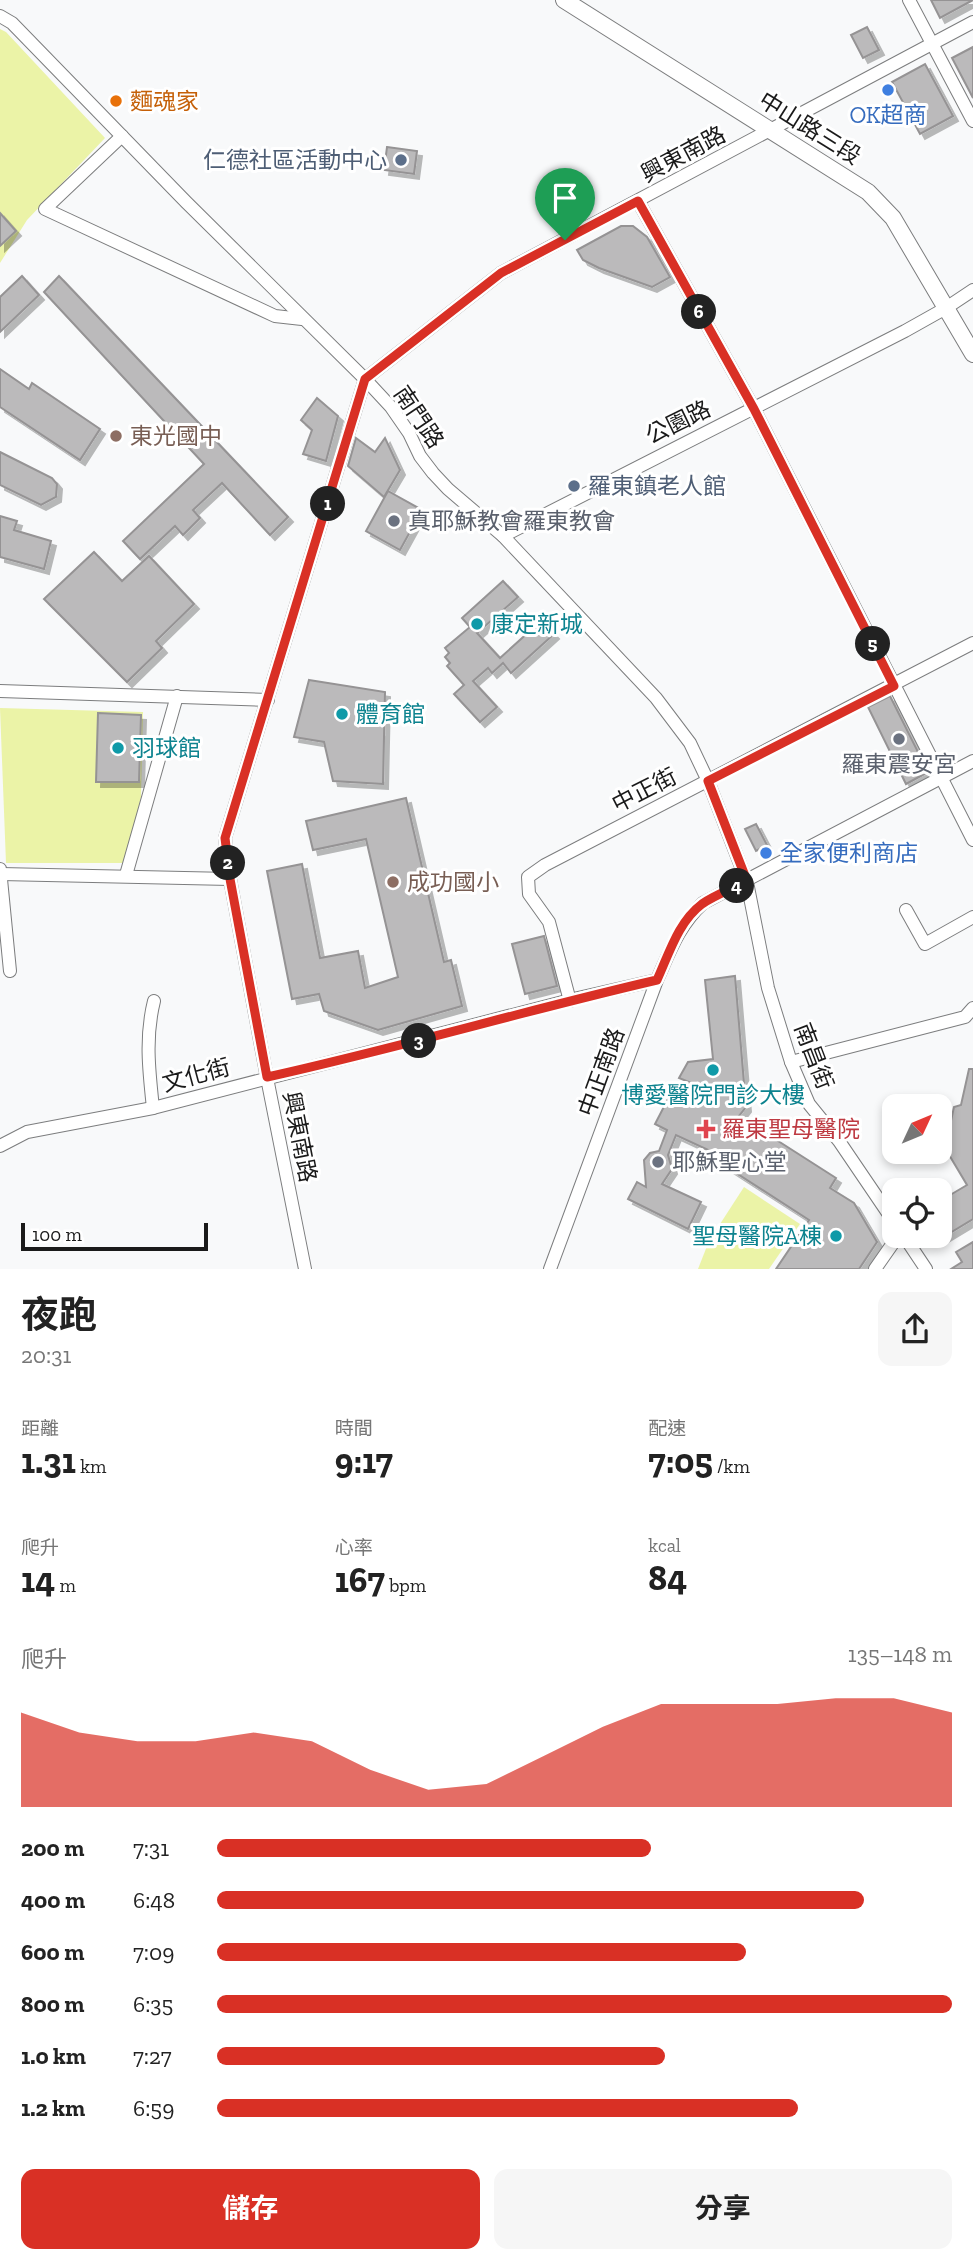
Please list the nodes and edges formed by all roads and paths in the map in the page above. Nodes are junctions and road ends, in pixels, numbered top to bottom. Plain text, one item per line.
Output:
1 (564, 0) edge
2 (909, 0) edge
3 (0, 16) edge
4 (973, 22) edge
5 (933, 44) junction
6 (973, 121) edge
7 (771, 131) junction
8 (122, 136) junction
9 (638, 201) junction
10 (973, 290) edge
11 (946, 308) junction
12 (302, 319) junction
13 (973, 354) edge
14 (365, 379) junction
15 (754, 409) junction
16 (503, 536) junction
17 (973, 643) edge
18 (894, 686) junction
19 (0, 691) edge
20 (177, 696) junction
21 (268, 699) junction
22 (973, 761) edge
23 (943, 778) junction
24 (708, 781) junction
25 (973, 840) edge
26 (0, 871) edge
27 (126, 875) junction
28 (230, 879) junction
29 (747, 881) junction
30 (906, 910) dead end
31 (973, 917) edge
32 (10, 971) dead end
33 (657, 980) junction
34 (154, 1001) dead end
35 (570, 1001) junction
36 (973, 1008) edge
37 (792, 1062) junction
38 (267, 1077) junction
39 (153, 1108) junction
40 (0, 1146) edge
41 (882, 1204) edge
42 (890, 1248) edge
43 (912, 1248) edge
44 (305, 1269) edge
45 (550, 1269) edge
46 (875, 1269) edge
47 (926, 1269) edge

1 - 7 main road, 中山路三段
2 - 5 street
3 - 8 street, 南門路
4 - 5 street, 興東南路
5 - 6 street
5 - 7 street, 興東南路
7 - 9 street, 興東南路
7 - 11 main road, 中山路三段
8 - 12 street, 南門路
8 - 12 street
9 - 14 street, 興東南路
9 - 15 street
10 - 11 street, 公園路
11 - 13 main road, 中山路三段
11 - 15 street, 公園路
12 - 14 street, 南門路
14 - 16 street, 南門路
14 - 21 street, 興東南路
15 - 16 street, 公園路
15 - 18 street
16 - 24 street, 南門路
17 - 18 street, 中正街
18 - 23 street
18 - 24 street, 中正街
19 - 20 street
20 - 21 street
20 - 27 street
21 - 28 street, 興東南路
22 - 23 street, 中正南路
23 - 25 street
23 - 29 street, 中正南路
24 - 29 street, 南門路
24 - 35 street, 中正街
26 - 27 street
26 - 32 street
27 - 28 street
28 - 38 street, 興東南路
29 - 33 street, 中正南路
29 - 37 street, 南昌街
30 - 31 street
33 - 35 street, 文化街
33 - 45 street, 中正南路
34 - 39 street
35 - 38 street, 文化街
36 - 37 street
37 - 41 street, 南昌街
38 - 39 street, 文化街
38 - 44 street, 興東南路
39 - 40 street, 文化街
42 - 46 street
43 - 47 street

